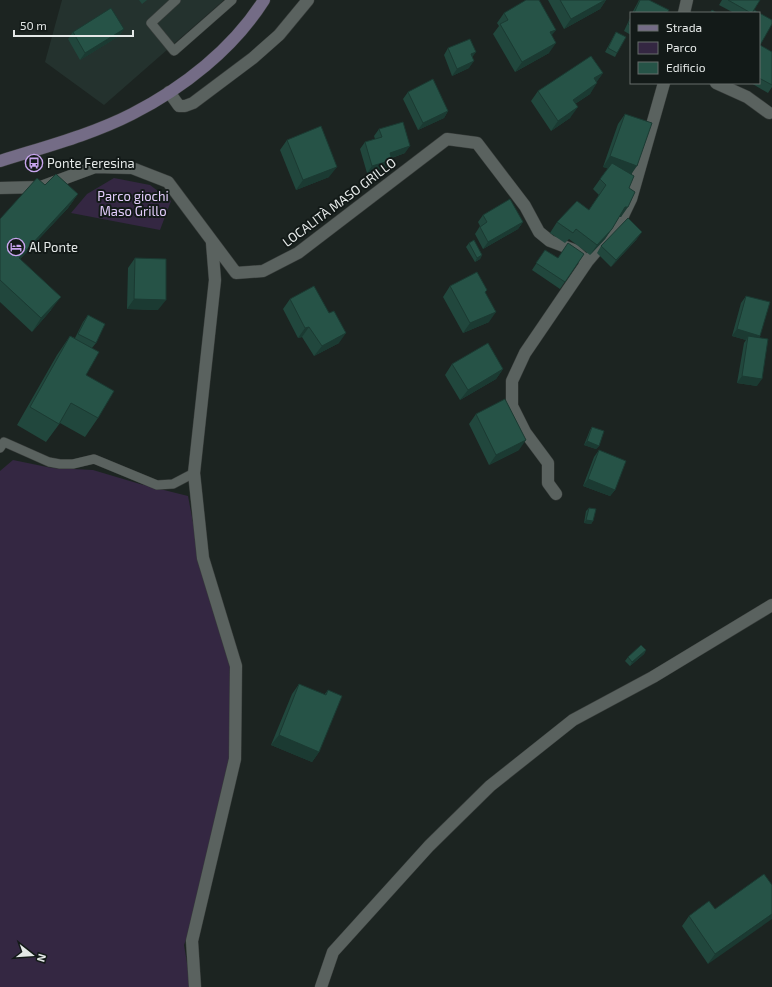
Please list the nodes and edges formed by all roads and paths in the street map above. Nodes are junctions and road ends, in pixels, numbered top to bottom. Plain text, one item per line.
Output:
1 (176, 0) edge
2 (232, 0) edge
3 (264, 0) edge
4 (308, 0) edge
5 (687, 0) edge
6 (684, 12) edge
7 (664, 84) edge
8 (718, 84) edge
9 (169, 92) junction
10 (770, 112) edge
11 (0, 161) edge
12 (0, 188) edge
13 (212, 243) junction
14 (587, 262) junction
15 (0, 448) edge
16 (194, 473) junction
17 (556, 494) dead end
18 (772, 605) edge
19 (195, 987) edge
20 (321, 987) edge

1 - 2 lane
3 - 9 main road
4 - 9 street
5 - 6 street
7 - 14 street
8 - 10 street
9 - 11 main road
12 - 13 street, LOCALITÀ MASO GRILLO
13 - 14 street, LOCALITÀ MASO GRILLO
13 - 16 street
14 - 17 street
15 - 16 lane
16 - 19 street
18 - 20 street

